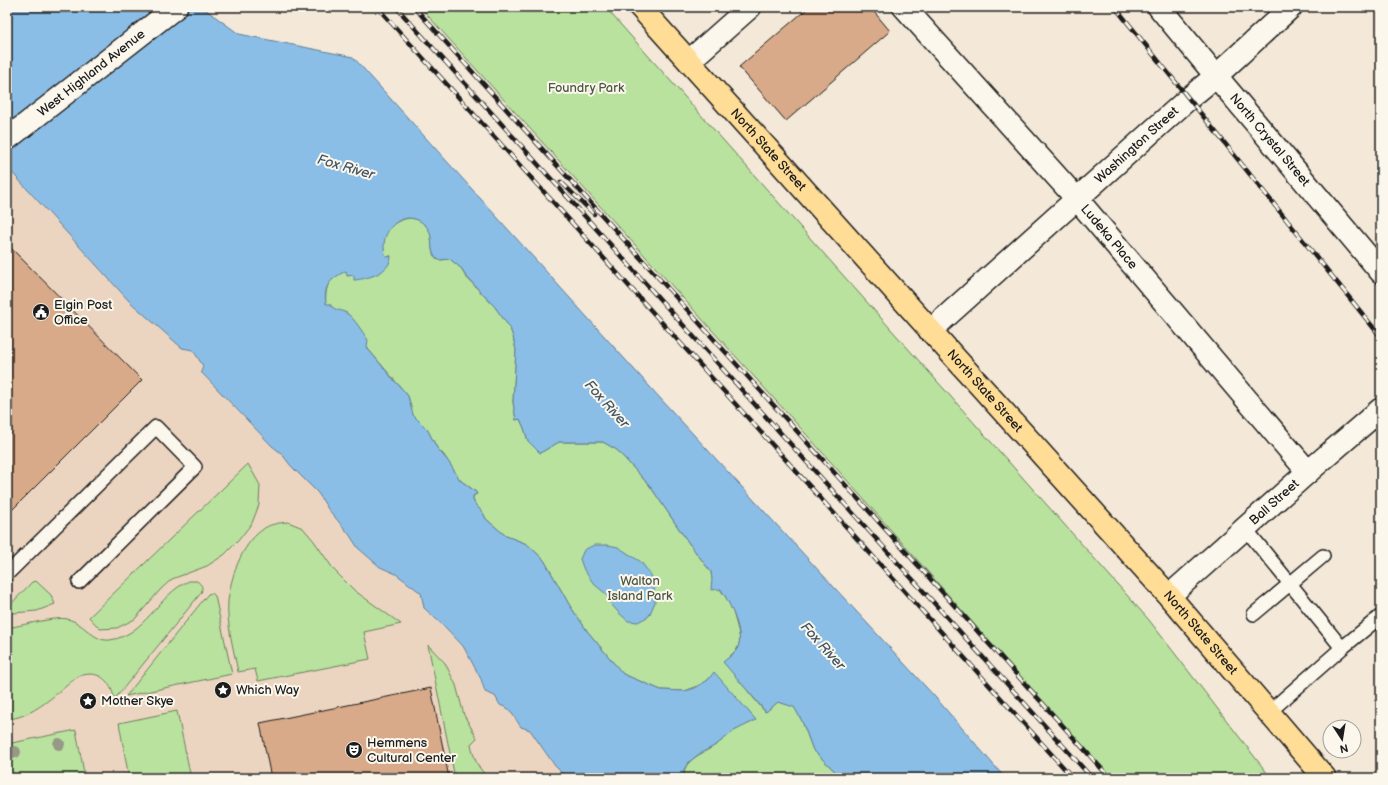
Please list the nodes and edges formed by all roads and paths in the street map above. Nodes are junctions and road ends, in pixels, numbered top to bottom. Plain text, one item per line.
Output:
1 (176, 7) edge
2 (640, 7) edge
3 (750, 7) edge
4 (904, 7) edge
5 (1159, 7) edge
6 (1290, 7) edge
7 (689, 62) junction
8 (1216, 76) junction
9 (7, 139) edge
10 (1077, 198) junction
11 (1381, 272) edge
12 (930, 331) junction
13 (1381, 409) edge
14 (1308, 472) junction
15 (1245, 528) junction
16 (1323, 556) dead end
17 (7, 574) edge
18 (79, 582) dead end
19 (1290, 583) junction
20 (1169, 596) junction
21 (1254, 614) dead end
22 (1381, 616) edge
23 (1342, 648) junction
24 (1269, 712) junction
25 (1326, 778) edge

1 - 9 street, West Highland Avenue
2 - 7 main road, North State Street
3 - 7 street
4 - 10 street, Ludeka Place
5 - 8 street, North Crystal Street
6 - 8 street, Washington Street
7 - 12 main road, North State Street
8 - 10 street, Washington Street
8 - 11 street, North Crystal Street
10 - 12 street, Washington Street
10 - 14 street, Ludeka Place
12 - 20 main road, North State Street
13 - 14 street, Ball Street
14 - 15 street, Ball Street
15 - 19 lane
15 - 20 street, Ball Street
16 - 19 lane
17 - 18 lane
19 - 21 lane
19 - 23 lane
20 - 24 main road, North State Street
22 - 23 lane
23 - 24 lane
24 - 25 main road, North State Street

